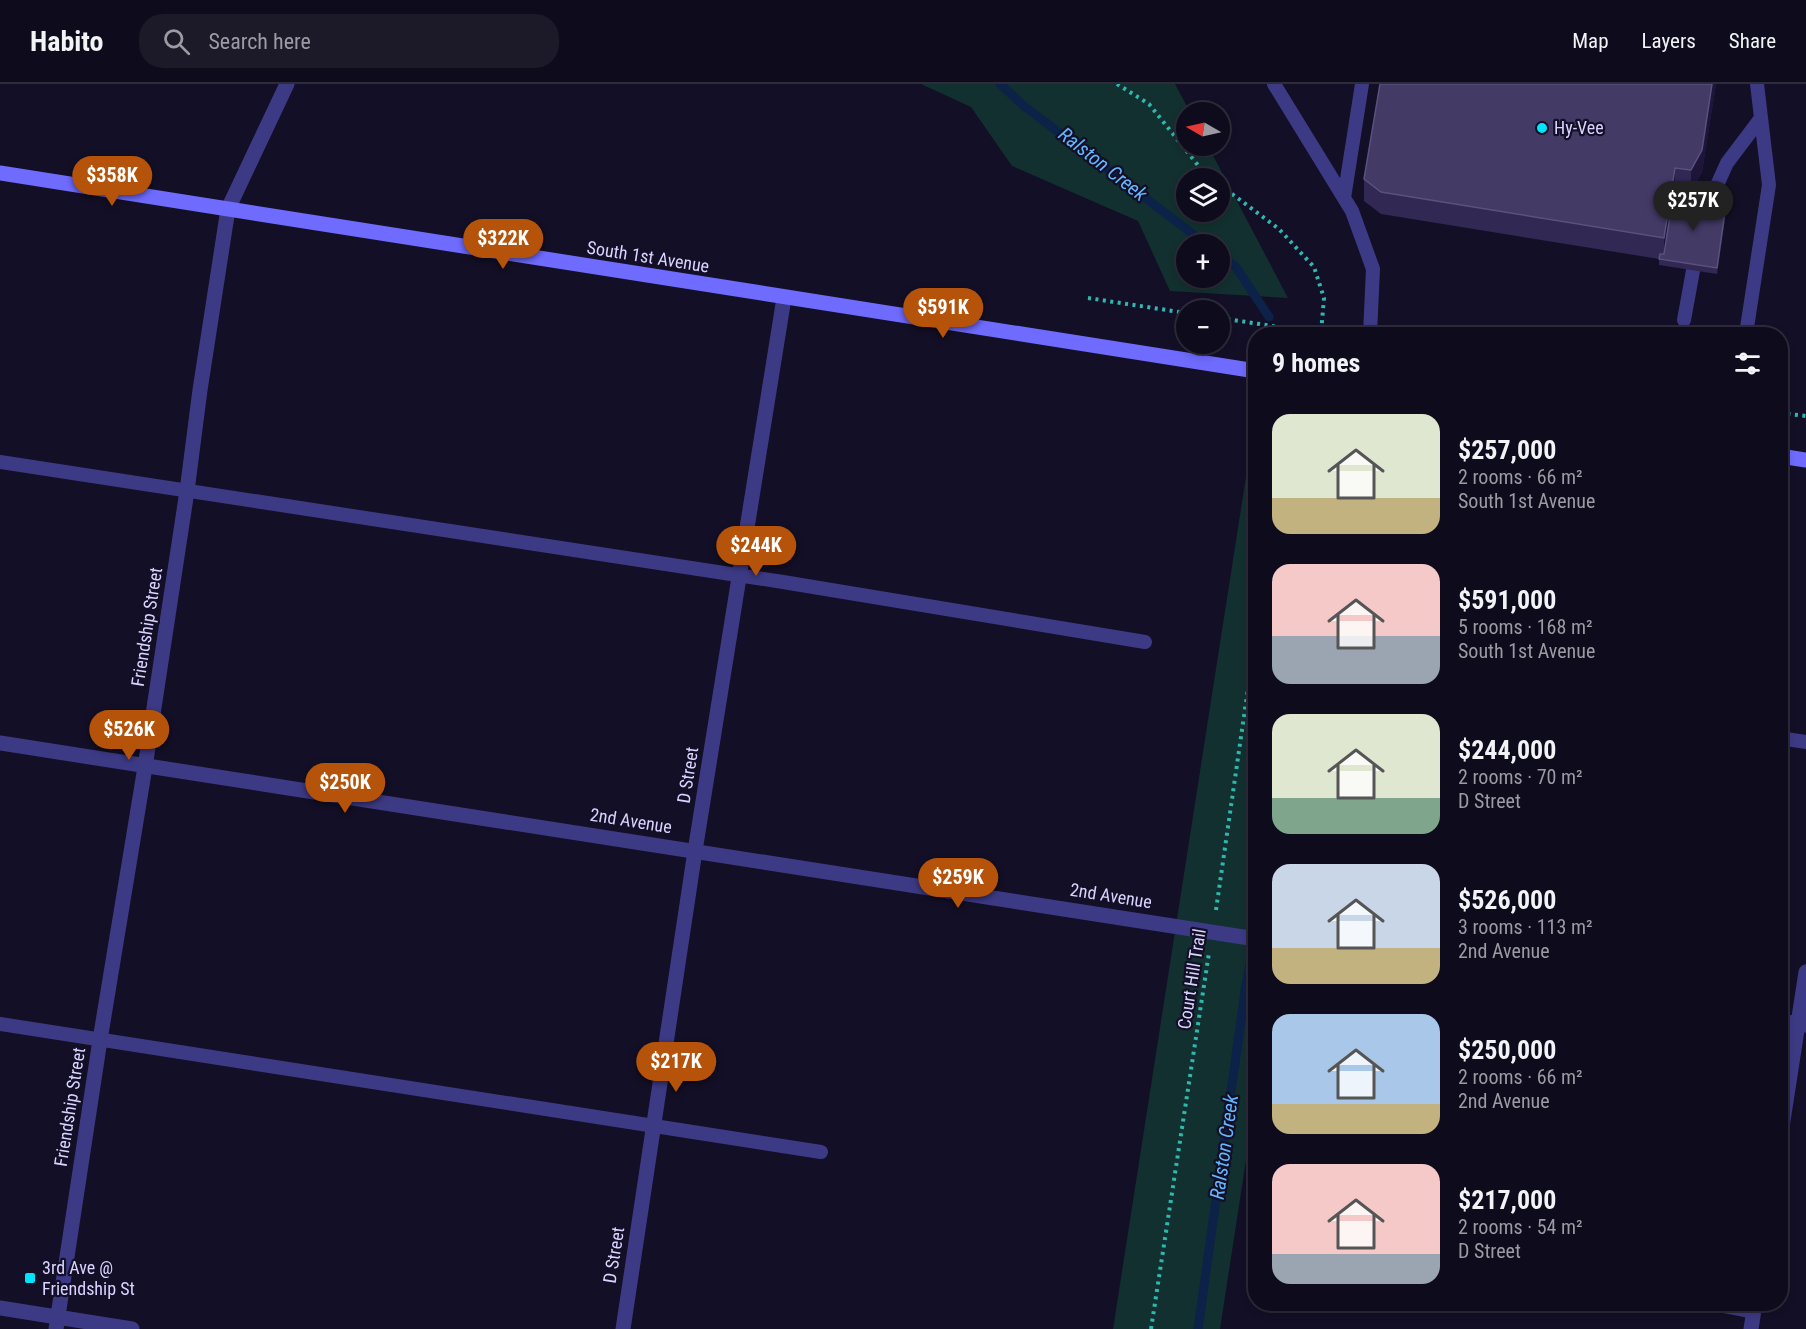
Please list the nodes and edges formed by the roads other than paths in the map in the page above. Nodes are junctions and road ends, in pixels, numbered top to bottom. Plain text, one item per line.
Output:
1 (287, 84) edge
2 (1274, 84) edge
3 (1362, 84) edge
4 (1756, 84) edge
5 (1761, 118) junction
6 (0, 173) edge
7 (1344, 198) junction
8 (228, 209) junction
9 (784, 298) junction
10 (1684, 320) dead end
11 (1370, 327) edge
12 (1747, 327) edge
13 (1248, 370) edge
14 (1788, 457) edge
15 (1806, 460) edge
16 (0, 462) edge
17 (187, 491) junction
18 (739, 575) junction
19 (1145, 642) dead end
20 (1788, 739) edge
21 (1806, 742) edge
22 (0, 743) edge
23 (145, 767) junction
24 (695, 851) junction
25 (1248, 938) edge
26 (1806, 972) edge
27 (0, 1024) edge
28 (1802, 1024) edge
29 (100, 1040) junction
30 (1788, 1098) edge
31 (653, 1127) junction
32 (821, 1152) dead end
33 (0, 1308) edge
34 (1754, 1311) edge
35 (57, 1323) edge
36 (132, 1329) edge
37 (623, 1329) edge
38 (1751, 1329) edge

1 - 8 street, Friendship Street
2 - 7 lane
3 - 7 lane
4 - 5 lane
5 - 10 lane
5 - 12 lane
6 - 8 main road, South 1st Avenue
7 - 11 lane
8 - 9 main road, South 1st Avenue
8 - 17 street, Friendship Street
9 - 13 main road, South 1st Avenue
9 - 18 street, D Street
14 - 15 main road
16 - 17 lane
17 - 18 lane
17 - 23 street, Friendship Street
18 - 19 lane
18 - 24 street, D Street
20 - 21 lane
22 - 23 street, 2nd Avenue
23 - 24 street, 2nd Avenue
23 - 29 street, Friendship Street
24 - 25 street, 2nd Avenue
24 - 31 street, D Street
26 - 28 street
27 - 29 lane
28 - 30 street
29 - 31 lane
29 - 35 street, Friendship Street
31 - 32 lane
31 - 37 street, D Street
33 - 35 street
34 - 38 street
35 - 36 street

